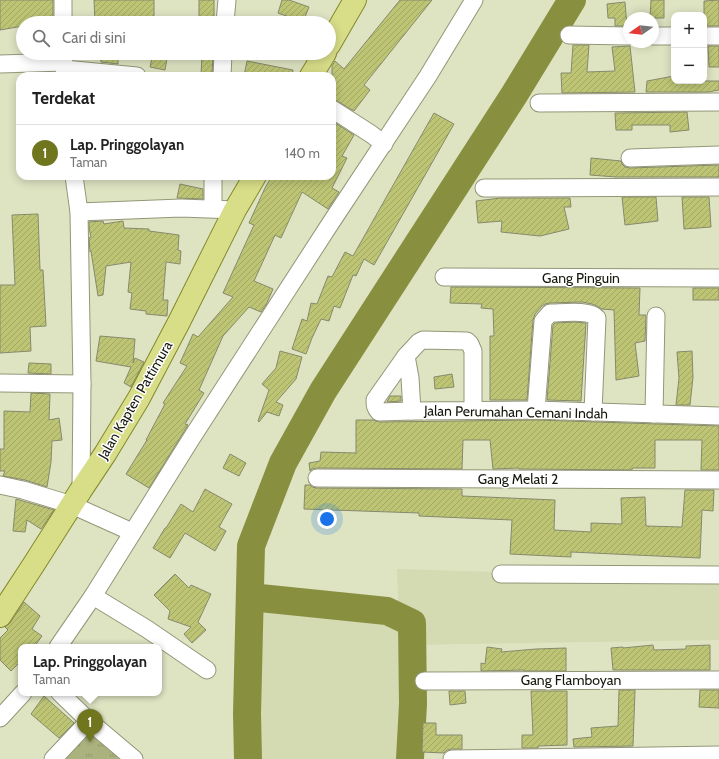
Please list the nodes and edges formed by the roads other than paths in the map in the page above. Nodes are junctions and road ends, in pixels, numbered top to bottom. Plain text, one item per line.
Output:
1 (63, 0) edge
2 (227, 0) edge
3 (355, 0) edge
4 (474, 0) edge
5 (63, 16) edge
6 (226, 16) edge
7 (336, 34) edge
8 (569, 35) dead end
9 (623, 36) edge
10 (659, 36) edge
11 (671, 36) edge
12 (707, 36) edge
13 (719, 36) edge
14 (223, 60) edge
15 (321, 60) edge
16 (0, 64) edge
17 (64, 65) edge
18 (111, 72) edge
19 (222, 72) edge
20 (313, 72) edge
21 (719, 102) edge
22 (539, 103) dead end
23 (336, 112) edge
24 (384, 144) junction
25 (719, 155) edge
26 (630, 158) dead end
27 (75, 180) edge
28 (214, 180) edge
29 (252, 180) edge
30 (719, 187) edge
31 (484, 188) dead end
32 (213, 208) junction
33 (235, 210) junction
34 (79, 212) junction
35 (444, 277) dead end
36 (719, 278) edge
37 (656, 316) dead end
38 (406, 356) junction
39 (0, 383) edge
40 (82, 384) junction
41 (536, 410) junction
42 (412, 411) junction
43 (473, 411) junction
44 (593, 412) junction
45 (654, 414) junction
46 (719, 416) edge
47 (318, 478) dead end
48 (719, 480) edge
49 (0, 485) edge
50 (76, 497) junction
51 (132, 532) junction
52 (501, 574) dead end
53 (719, 575) edge
54 (93, 596) junction
55 (0, 616) edge
56 (60, 644) edge
57 (207, 670) dead end
58 (719, 680) edge
59 (424, 681) dead end
60 (20, 696) edge
61 (63, 696) edge
62 (0, 718) edge
63 (89, 721) junction
64 (719, 755) edge
65 (54, 759) edge
66 (134, 759) edge
67 (452, 759) edge

1 - 5 street
2 - 6 street
3 - 7 main road
4 - 24 street
8 - 9 street
10 - 11 street
12 - 13 street
14 - 19 street
15 - 20 main road
16 - 17 street
17 - 18 street
21 - 22 street
23 - 24 street
24 - 51 street
25 - 26 street
27 - 34 street
28 - 32 street
29 - 33 main road, Jalan Kapten Pattimura
30 - 31 street
32 - 33 street
32 - 34 street
33 - 50 main road, Jalan Kapten Pattimura
34 - 40 street
35 - 36 street, Gang Pinguin
37 - 45 street
38 - 42 street, Jalan Perumahan Cemani Indah
38 - 42 street
38 - 43 street
39 - 40 street
40 - 50 street
41 - 43 street, Jalan Perumahan Cemani Indah
41 - 44 street, Jalan Perumahan Cemani Indah
41 - 44 street
42 - 43 street, Jalan Perumahan Cemani Indah
44 - 45 street, Jalan Perumahan Cemani Indah
45 - 46 street, Jalan Perumahan Cemani Indah
47 - 48 street, Gang Melati 2
49 - 50 street
50 - 51 street
50 - 55 main road, Jalan Kapten Pattimura
51 - 54 street
52 - 53 street
54 - 56 street
54 - 57 street
58 - 59 street, Gang Flamboyan
60 - 62 street
61 - 63 street
63 - 65 street
63 - 66 street
64 - 67 street

